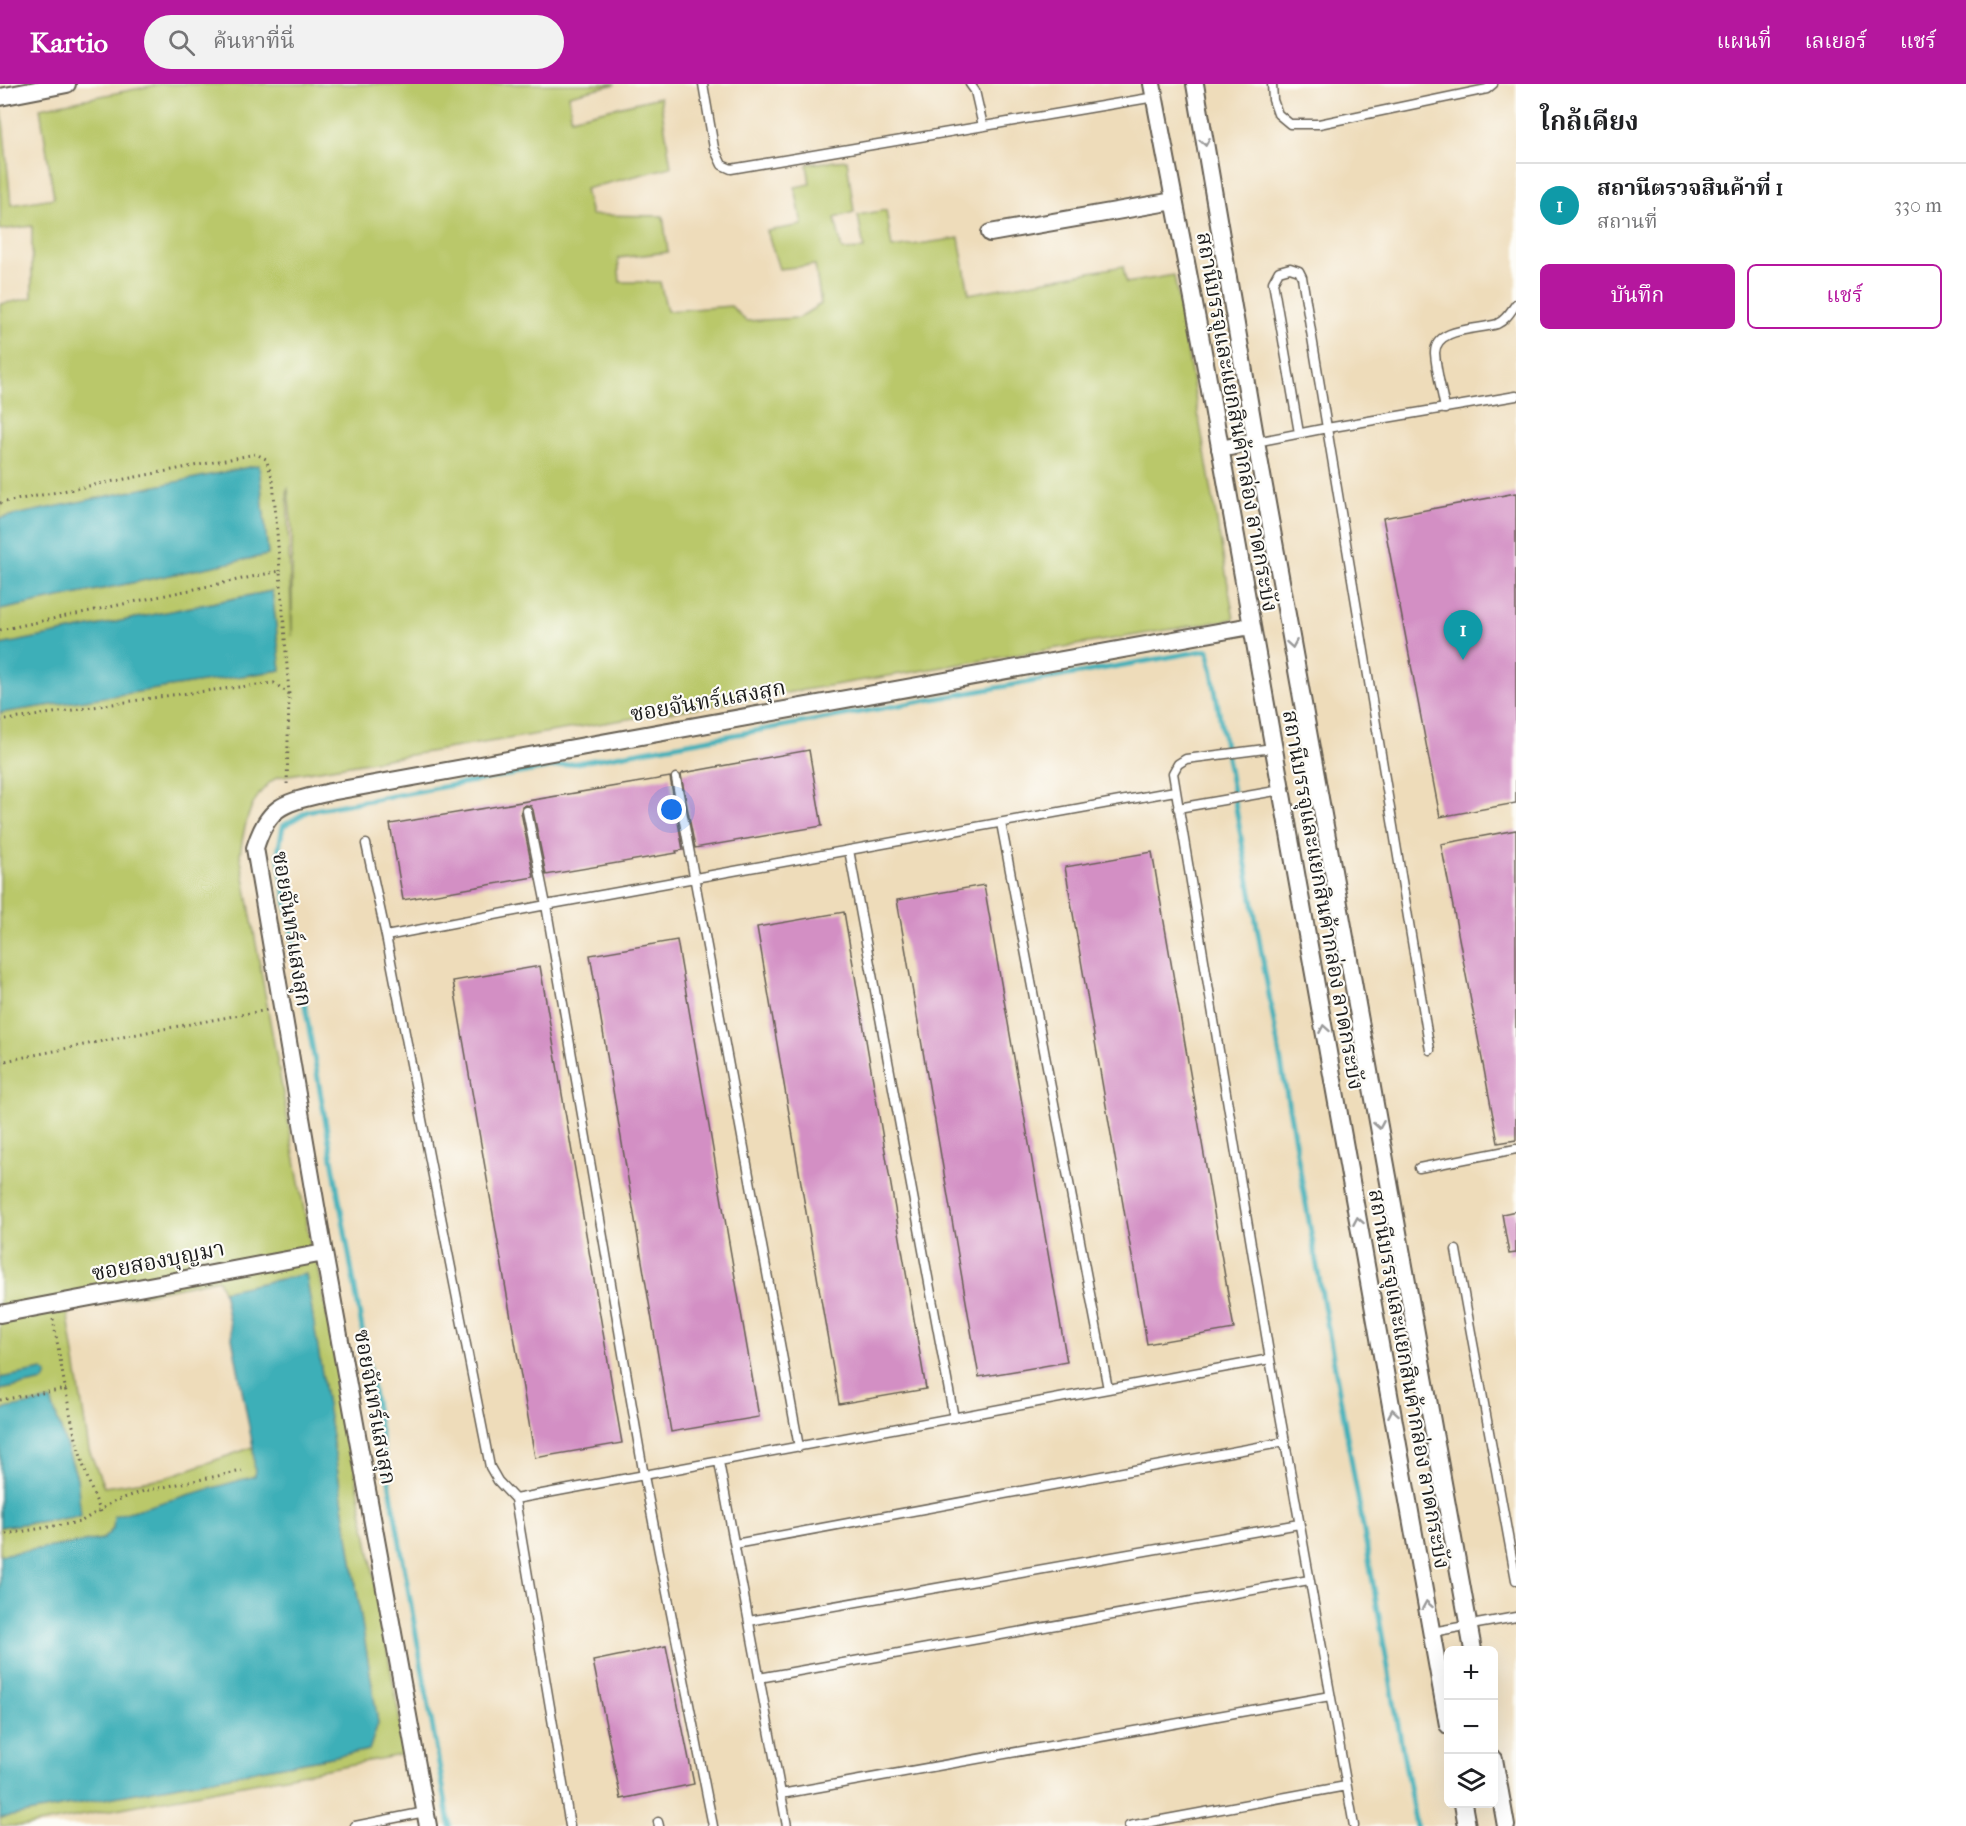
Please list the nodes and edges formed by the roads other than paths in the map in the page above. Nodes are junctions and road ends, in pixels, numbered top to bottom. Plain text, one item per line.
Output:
1 (67, 84) edge
2 (703, 84) edge
3 (970, 84) edge
4 (1195, 84) edge
5 (1272, 84) edge
6 (1492, 84) edge
7 (1153, 91) edge
8 (0, 97) edge
9 (983, 126) junction
10 (1174, 201) junction
11 (990, 233) dead end
12 (1516, 304) edge
13 (1516, 396) edge
14 (1445, 409) junction
15 (1327, 428) junction
16 (1299, 433) junction
17 (1256, 442) junction
18 (1220, 449) junction
19 (1251, 626) junction
20 (1273, 748) junction
21 (676, 778) dead end
22 (1281, 790) junction
23 (1175, 791) junction
24 (1178, 808) junction
25 (528, 811) dead end
26 (1001, 823) junction
27 (366, 844) dead end
28 (849, 850) junction
29 (695, 878) junction
30 (546, 905) junction
31 (386, 936) junction
32 (1430, 1050) dead end
33 (1516, 1149) edge
34 (1419, 1168) dead end
35 (1456, 1250) dead end
36 (324, 1253) junction
37 (0, 1314) edge
38 (1270, 1359) junction
39 (1108, 1389) junction
40 (954, 1418) junction
41 (1285, 1442) junction
42 (799, 1447) junction
43 (719, 1462) junction
44 (644, 1476) junction
45 (515, 1499) junction
46 (1299, 1524) junction
47 (735, 1544) junction
48 (1310, 1580) junction
49 (1516, 1580) edge
50 (1516, 1617) edge
51 (749, 1620) junction
52 (1468, 1626) junction
53 (1432, 1632) junction
54 (1472, 1646) edge
55 (759, 1678) junction
56 (1330, 1696) junction
57 (1444, 1700) edge
58 (1498, 1781) edge
59 (1346, 1786) junction
60 (781, 1794) junction
61 (1464, 1808) edge
62 (427, 1819) edge
63 (355, 1826) edge
64 (570, 1826) edge
65 (713, 1826) edge
66 (787, 1826) edge
67 (1129, 1826) edge
68 (1354, 1826) edge
69 (1467, 1826) edge
70 (1506, 1826) edge

1 - 8 street
2 - 9 lane
3 - 9 lane
4 -> 17 street, สถานีบรรจุและแยกสินค้ากล่อง ลาดกระบัง
5 - 6 lane
7 - 9 lane
7 - 10 street, สถานีบรรจุและแยกสินค้ากล่อง ลาดกระบัง
10 - 11 street
10 - 18 street, สถานีบรรจุและแยกสินค้ากล่อง ลาดกระบัง
12 - 14 lane
13 - 14 lane
14 - 15 lane
15 - 16 lane
15 - 16 lane
15 - 32 lane
16 - 17 lane
17 - 18 street
17 -> 52 street, สถานีบรรจุและแยกสินค้ากล่อง ลาดกระบัง
18 - 19 street, สถานีบรรจุและแยกสินค้ากล่อง ลาดกระบัง
19 - 20 street, สถานีบรรจุและแยกสินค้ากล่อง ลาดกระบัง
19 - 36 street, ซอยจันทร์แสงสุก
20 - 22 street, สถานีบรรจุและแยกสินค้ากล่อง ลาดกระบัง
20 - 23 lane
21 - 29 lane
22 - 24 lane
53 -> 22 street, สถานีบรรจุและแยกสินค้ากล่อง ลาดกระบัง
23 - 24 lane
23 - 26 lane
24 - 38 lane
25 - 30 lane
26 - 28 lane
26 - 39 lane
27 - 31 lane
28 - 29 lane
28 - 40 lane
29 - 30 lane
29 - 42 lane
30 - 31 lane
30 - 44 lane
31 - 45 lane
33 - 34 lane
35 - 49 lane
36 - 37 street, ซอยสองบุญมา
36 - 62 street, ซอยจันทร์แสงสุก
38 - 39 lane
38 - 41 lane
39 - 40 lane
40 - 42 lane
41 - 46 lane
41 - 47 lane
42 - 43 lane
43 - 44 lane
43 - 47 lane
44 - 45 lane
44 - 65 lane
45 - 64 lane
46 - 48 lane
46 - 51 lane
47 - 51 lane
48 - 55 lane
48 - 56 lane
50 - 52 lane
51 - 55 lane
52 - 53 lane
52 - 54 street, สถานีบรรจุและแยกสินค้ากล่อง ลาดกระบัง
53 - 57 street, สถานีบรรจุและแยกสินค้ากล่อง ลาดกระบัง
55 - 60 lane
56 - 59 lane
56 - 60 lane
58 - 70 street
59 - 67 lane
59 - 68 lane
60 - 66 lane
61 - 69 street
62 - 63 lane

